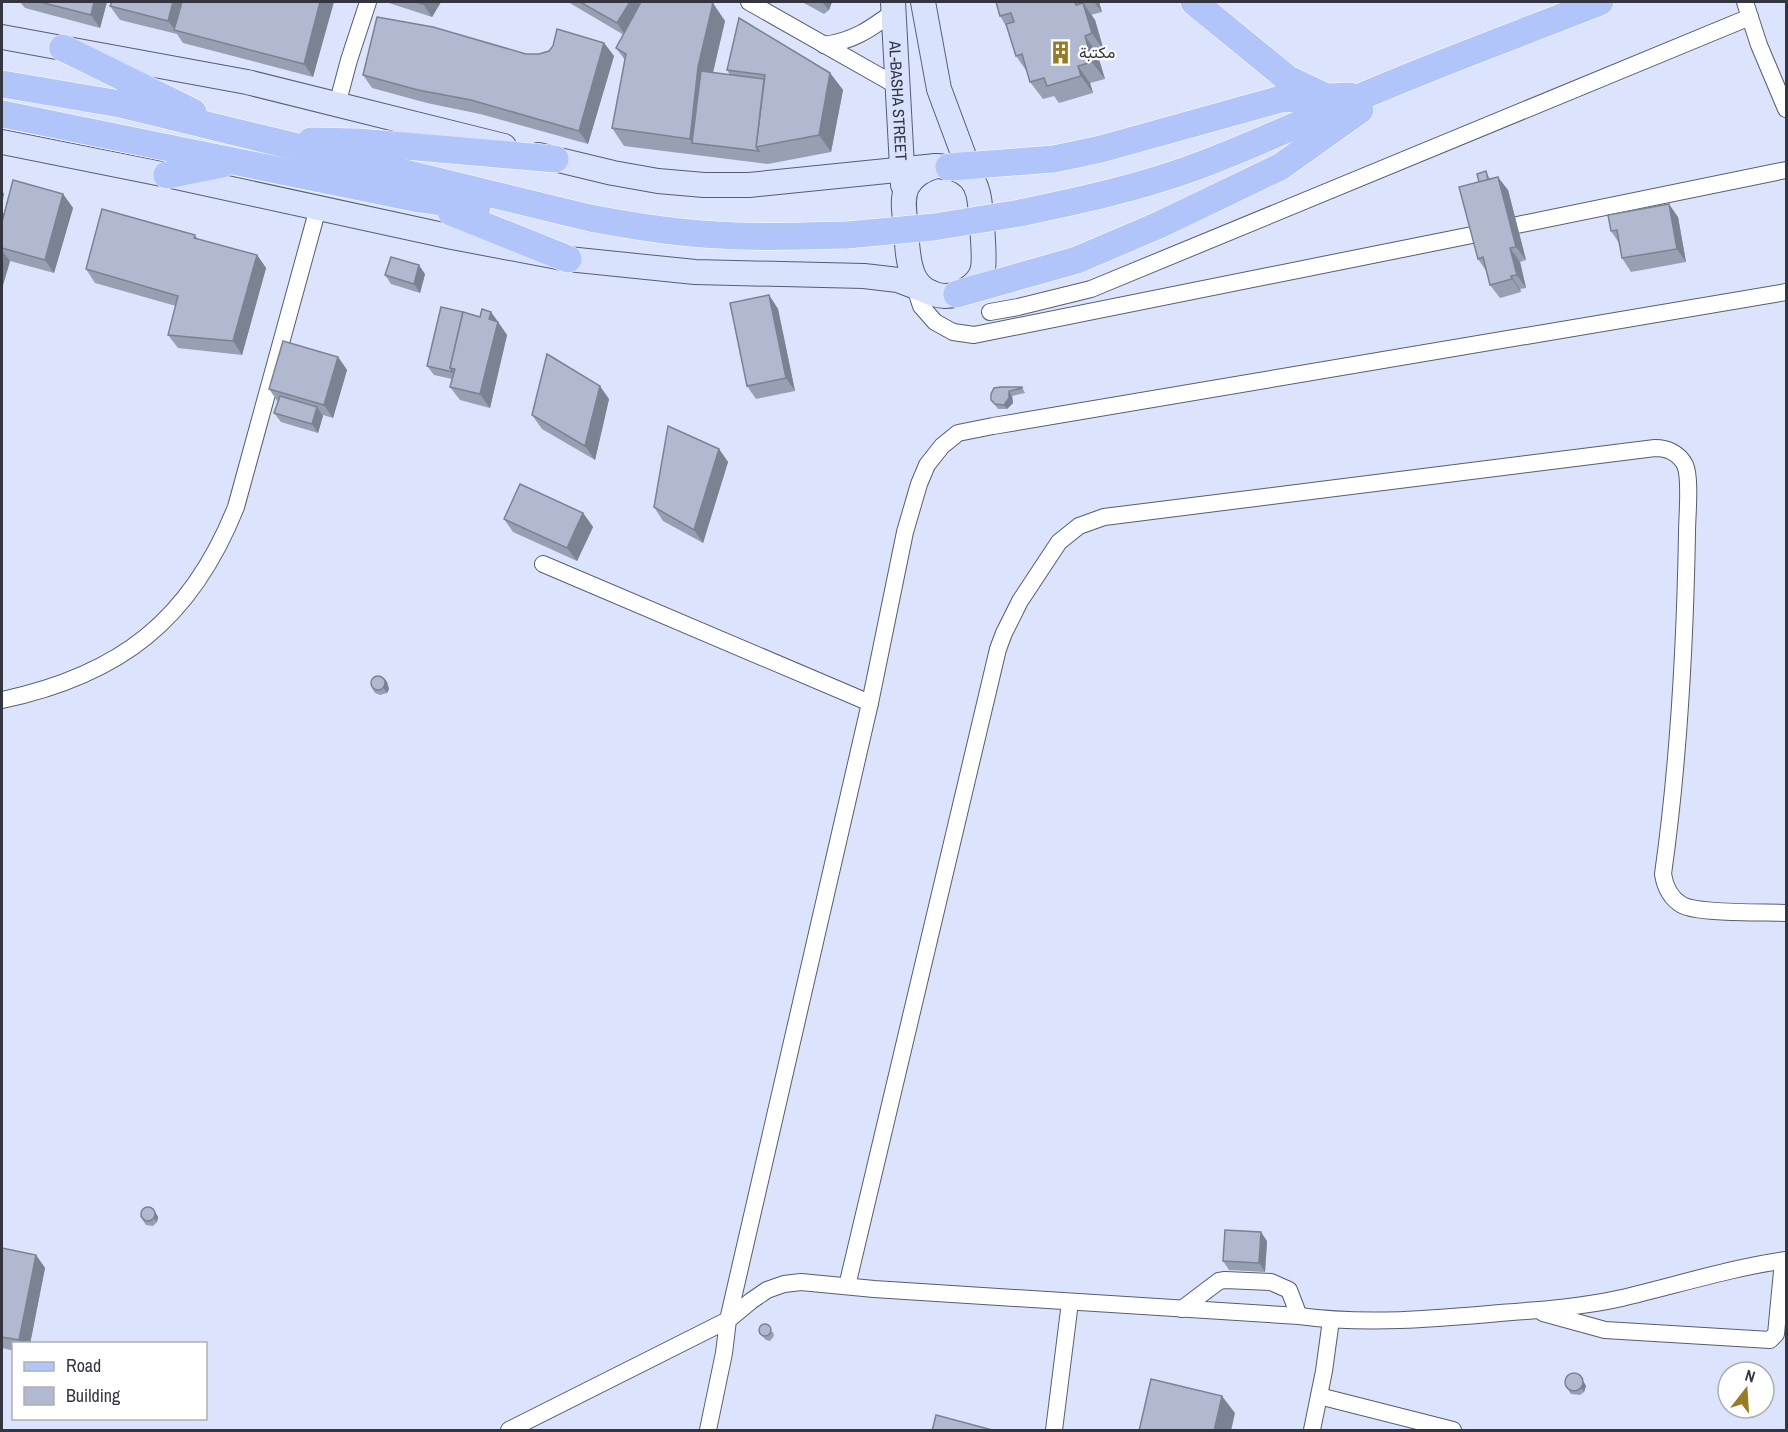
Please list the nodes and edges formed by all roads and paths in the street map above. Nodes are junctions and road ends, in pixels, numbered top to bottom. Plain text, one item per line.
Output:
1 (368, 2) edge
2 (749, 2) edge
3 (922, 2) edge
4 (1194, 2) edge
5 (1600, 2) edge
6 (894, 6) edge
7 (1747, 9) edge
8 (2, 36) edge
9 (824, 45) junction
10 (63, 48) junction
11 (1420, 73) junction
12 (2, 84) edge
13 (899, 87) junction
14 (1372, 92) junction
15 (1326, 97) junction
16 (337, 105) junction
17 (1786, 109) edge
18 (2, 114) edge
19 (243, 135) junction
20 (2, 142) edge
21 (276, 143) junction
22 (555, 159) junction
23 (234, 161) junction
24 (903, 170) junction
25 (1786, 170) edge
26 (957, 171) junction
27 (167, 175) junction
28 (419, 199) junction
29 (904, 200) junction
30 (318, 208) junction
31 (590, 219) junction
32 (1517, 225) dead end
33 (1477, 234) edge
34 (568, 259) junction
35 (928, 285) junction
36 (986, 289) junction
37 (1786, 292) edge
38 (994, 330) junction
39 (543, 564) dead end
40 (2, 700) edge
41 (870, 703) junction
42 (1786, 913) edge
43 (1785, 1261) edge
44 (847, 1286) junction
45 (1070, 1302) junction
46 (1182, 1309) junction
47 (1534, 1310) junction
48 (1299, 1316) junction
49 (728, 1320) junction
50 (1331, 1320) junction
51 (1319, 1396) junction
52 (509, 1431) edge
53 (708, 1431) edge
54 (1054, 1431) edge
55 (1312, 1431) edge
56 (1453, 1431) edge

1 - 16 street
2 - 9 street
3 - 26 street
4 - 15 main road
5 - 11 main road
6 - 9 street
6 - 13 street, AL-BASHA STREET
7 - 17 street
7 - 36 street
8 - 10 street
9 - 13 street
10 - 16 street
10 - 19 main road
11 - 14 main road
11 - 36 main road
12 - 19 main road
13 - 24 street, AL-BASHA STREET
14 - 15 main road
14 - 31 main road, bridge
15 - 26 main road
16 - 22 street
18 - 23 main road
19 - 21 main road
20 - 27 street
21 - 22 main road
21 - 31 main road
22 - 24 street
23 - 27 main road
23 - 28 main road
24 - 26 street
24 - 29 street, AL-BASHA STREET
25 - 32 street
26 - 29 street
26 - 36 street
27 - 30 street
28 - 31 main road
28 - 34 main road
29 - 35 street, AL-BASHA STREET
30 - 34 street
30 - 40 street
33 - 38 street
34 - 35 street
35 - 36 main road
35 - 38 street
36 - 38 street
37 - 41 street
39 - 41 street
41 - 49 street
42 - 44 street
43 - 47 street
43 - 47 street
44 - 45 street
44 - 49 street
45 - 46 street
45 - 54 street
46 - 48 street
46 - 48 street
47 - 50 street
48 - 50 street
49 - 52 street
49 - 53 street
50 - 51 street
51 - 55 street
51 - 56 street

